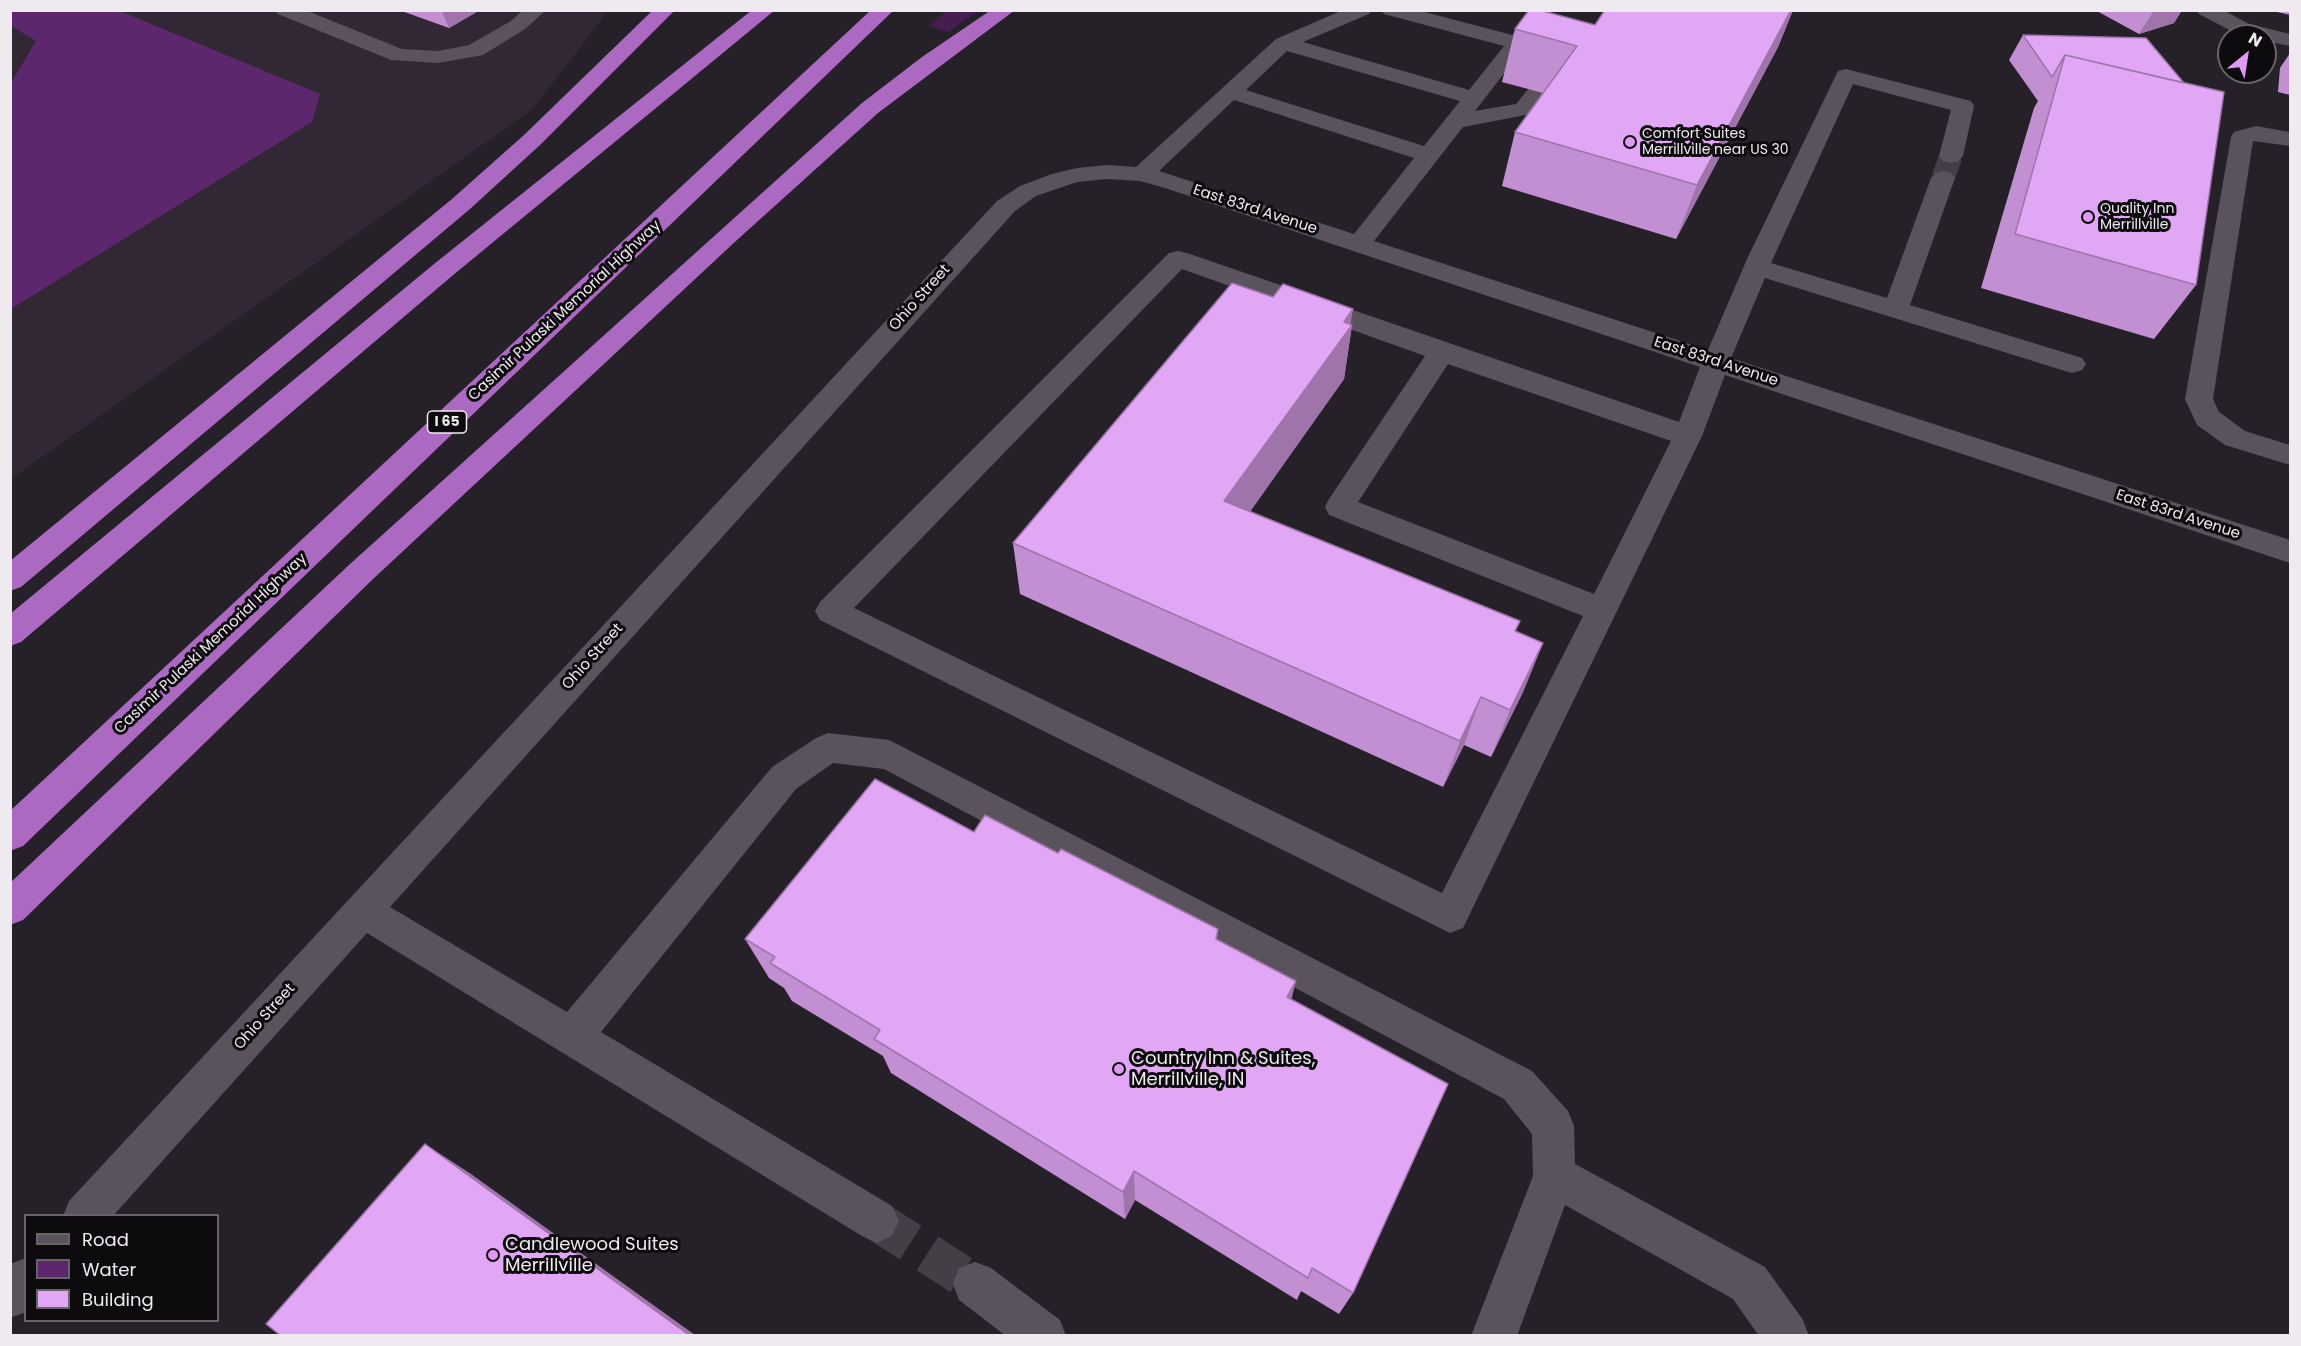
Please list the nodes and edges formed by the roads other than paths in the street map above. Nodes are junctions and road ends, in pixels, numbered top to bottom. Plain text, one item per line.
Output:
1 (285, 10) edge
2 (536, 10) edge
3 (665, 10) edge
4 (765, 10) edge
5 (884, 10) edge
6 (1005, 10) edge
7 (1362, 10) edge
8 (1391, 10) edge
9 (2206, 10) edge
10 (1538, 17) edge
11 (2290, 40) edge
12 (1547, 41) edge
13 (1283, 43) junction
14 (1517, 43) junction
15 (1230, 92) junction
16 (1538, 92) edge
17 (1473, 99) junction
18 (1455, 122) junction
19 (2290, 139) edge
20 (1429, 155) junction
21 (1142, 174) junction
22 (1359, 244) junction
23 (1757, 267) junction
24 (1896, 309) junction
25 (1442, 352) junction
26 (1716, 362) junction
27 (2072, 364) dead end
28 (1688, 436) junction
29 (2290, 455) edge
30 (2290, 552) edge
31 (10, 579) edge
32 (1602, 610) junction
33 (10, 633) edge
34 (10, 834) edge
35 (10, 908) edge
36 (362, 910) junction
37 (573, 1036) junction
38 (1554, 1176) junction
39 (85, 1214) edge
40 (877, 1221) tunnel mouth
41 (24, 1282) edge
42 (975, 1284) tunnel mouth
43 (10, 1296) edge
44 (1044, 1335) edge
45 (1494, 1335) edge
46 (1787, 1335) edge

1 - 2 street
3 - 31 highway
4 - 33 highway
5 - 34 highway, Casimir Pulaski Memorial Highway / I 65
6 - 35 highway
7 - 13 street
8 - 14 street
9 - 11 street
10 - 12 street
10 - 14 street
13 - 15 street
13 - 17 street
14 - 17 street
15 - 20 street
15 - 21 street
16 - 18 street
17 - 18 street
18 - 20 street
19 - 29 street
20 - 22 street
21 - 22 street, East 83rd Avenue
21 - 36 street, Ohio Street
22 - 26 street, East 83rd Avenue
23 - 24 street
23 - 24 street
23 - 26 street
24 - 27 street
25 - 28 street
25 - 32 street
25 - 32 street
26 - 28 street
26 - 30 street, East 83rd Avenue
28 - 32 street
36 - 37 street
36 - 39 street, Ohio Street
37 - 38 street
37 - 40 street
38 - 45 street
38 - 46 street
41 - 43 street
42 - 44 street

